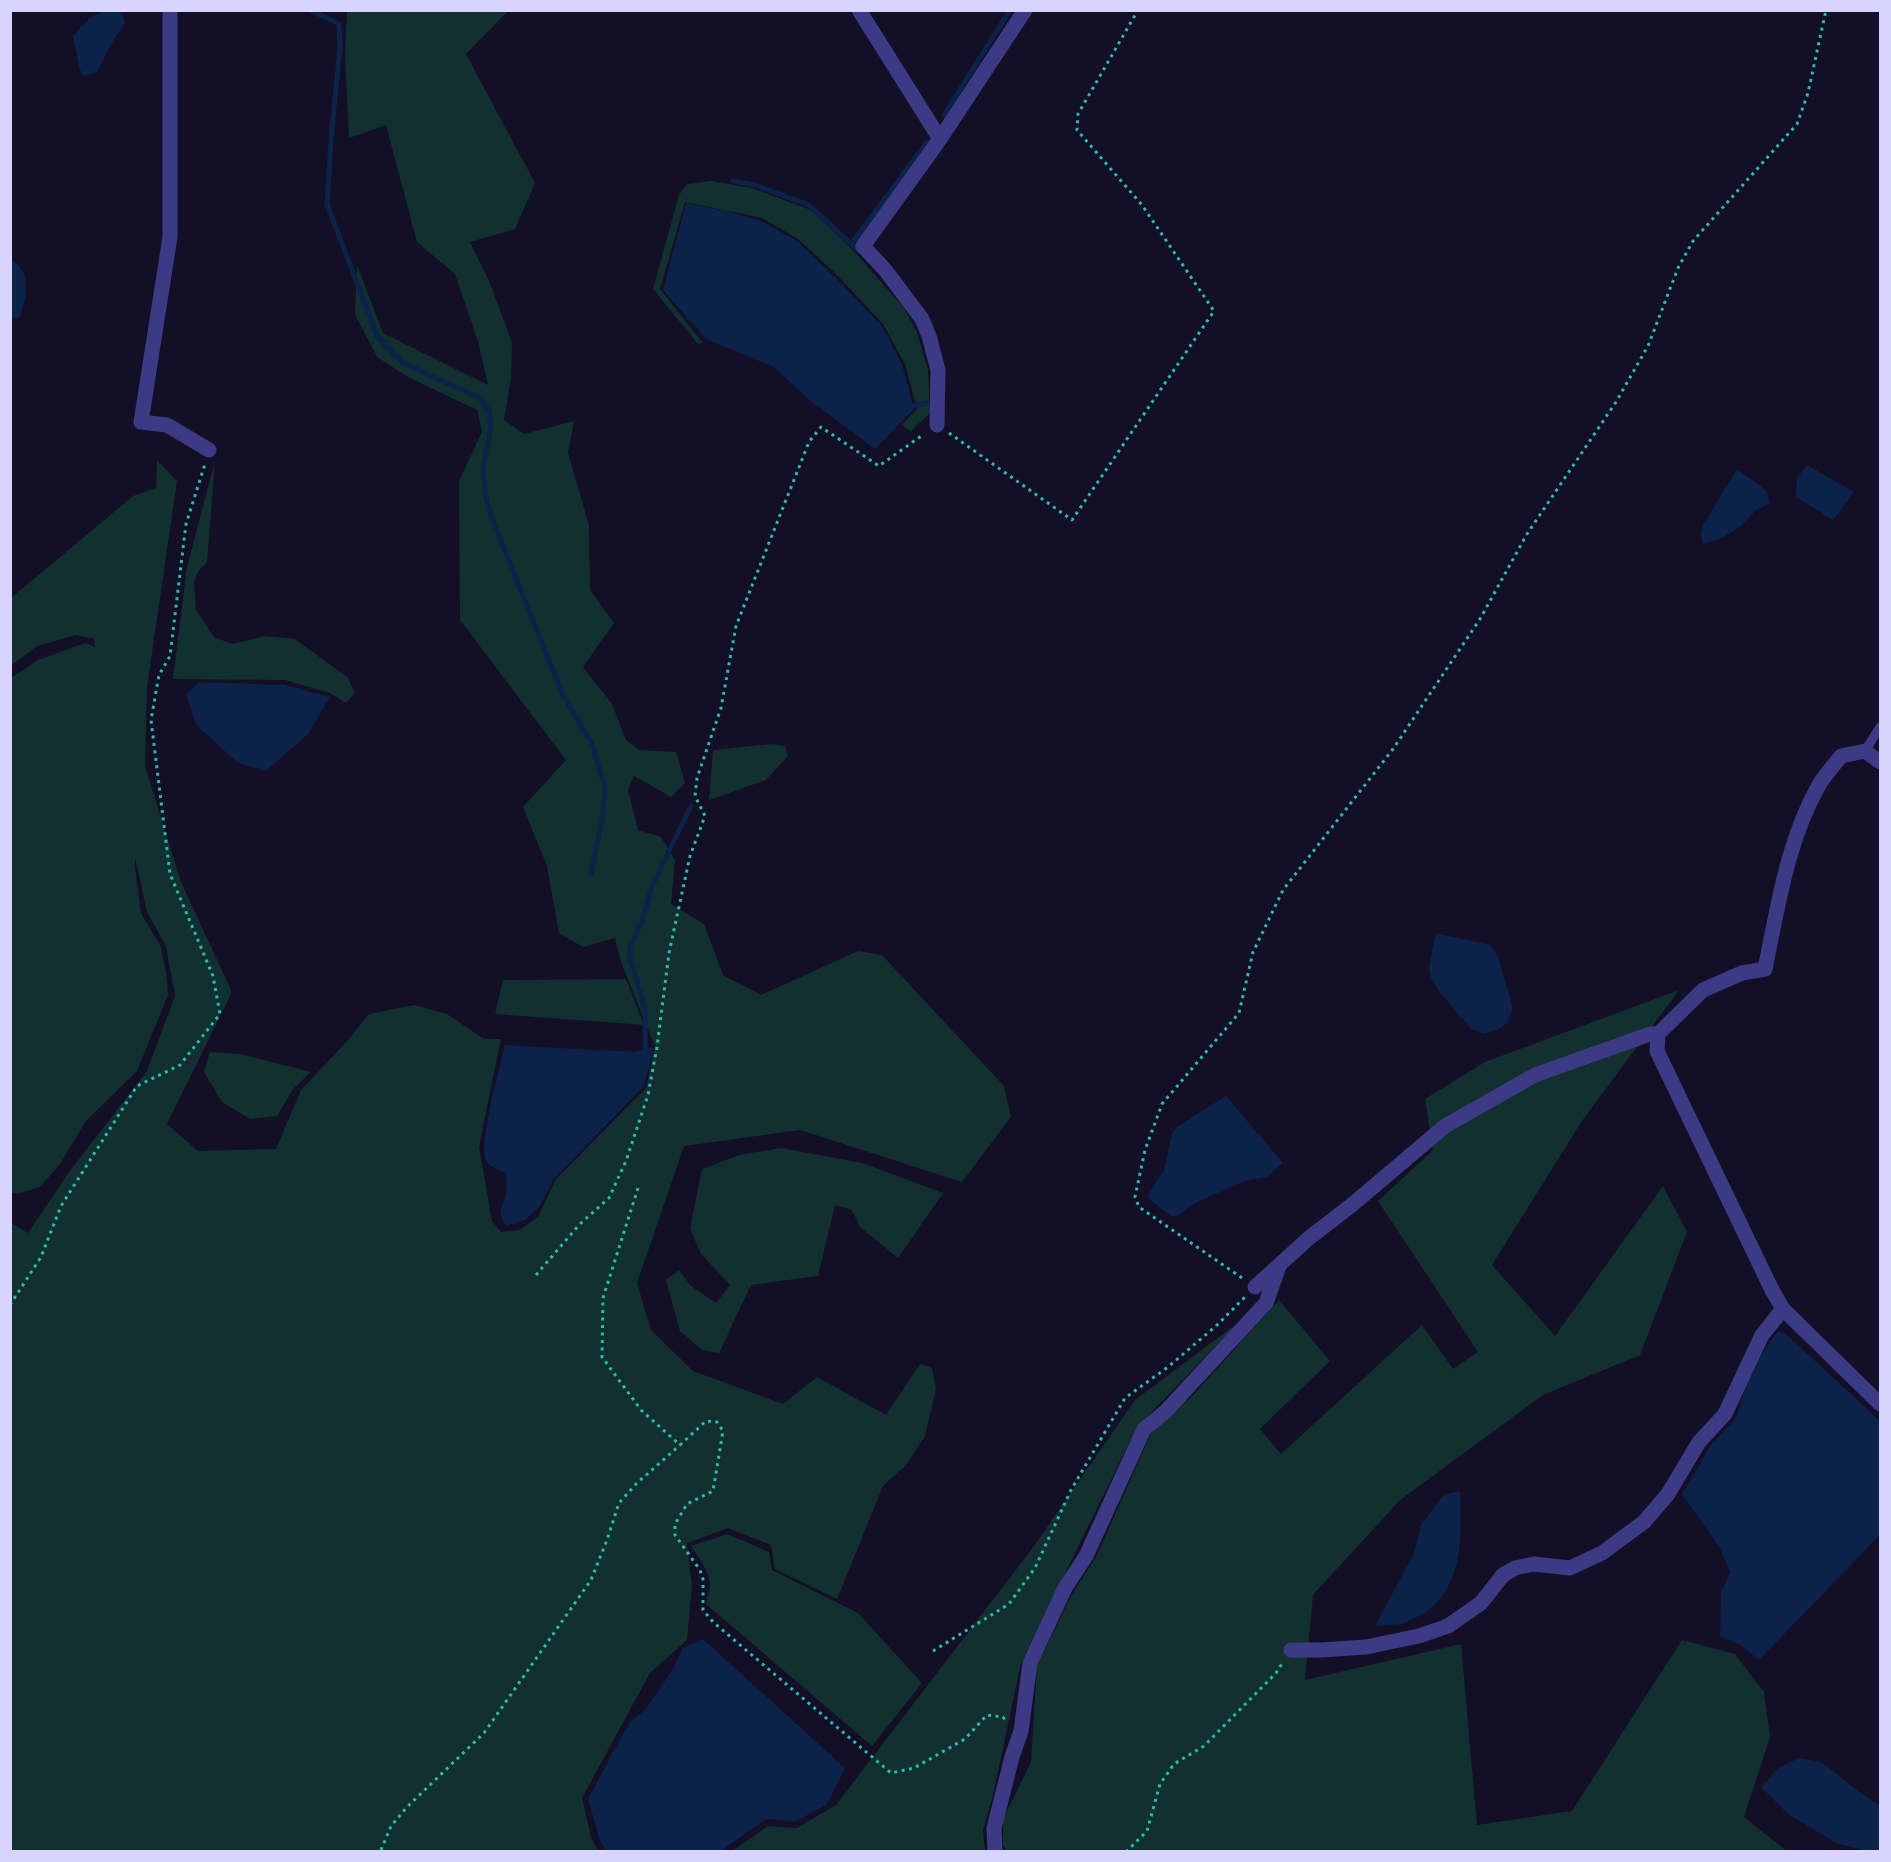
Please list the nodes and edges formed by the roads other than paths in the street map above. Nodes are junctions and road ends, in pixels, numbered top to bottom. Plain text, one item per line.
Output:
1 (170, 10) edge
2 (859, 10) edge
3 (1025, 10) edge
4 (939, 139) junction
5 (937, 425) road end
6 (209, 450) road end
7 (1881, 727) edge
8 (1865, 751) junction
9 (1881, 762) edge
10 (1658, 1034) junction
11 (1279, 1265) junction
12 (1255, 1287) road end
13 (1783, 1309) junction
14 (1881, 1404) edge
15 (1291, 1650) road end
16 (995, 1851) edge

1 - 6 street
2 - 4 street
3 - 4 street
4 - 5 street
7 - 8 lane
8 - 9 street
8 - 10 street
10 - 11 street
10 - 13 street
11 - 12 street
11 - 16 street
13 - 14 street
13 - 15 street

